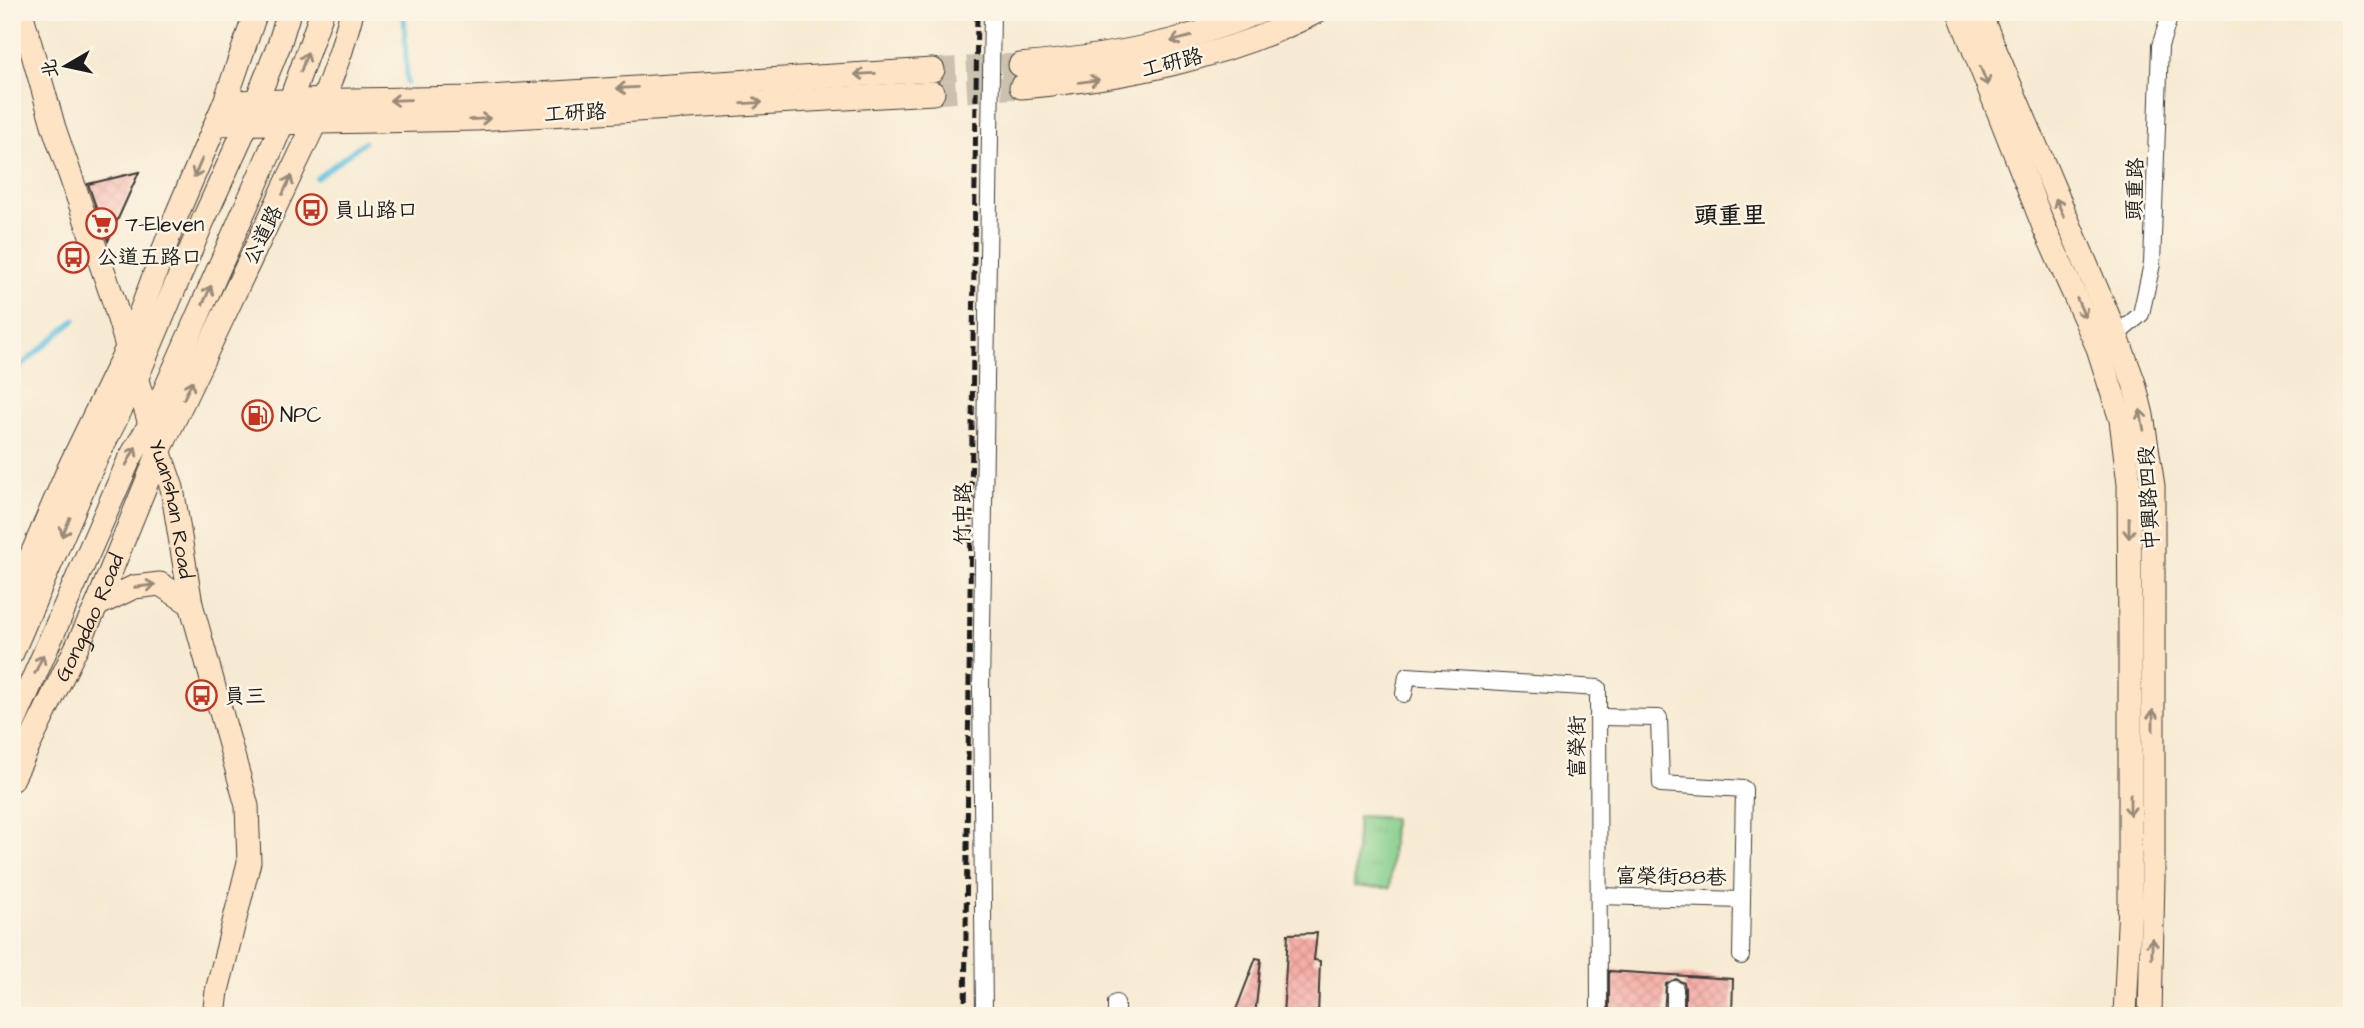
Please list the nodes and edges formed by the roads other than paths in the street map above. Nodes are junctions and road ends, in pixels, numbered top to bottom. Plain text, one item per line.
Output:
1 (21, 12) edge
2 (256, 12) edge
3 (289, 12) edge
4 (322, 12) edge
5 (352, 12) edge
6 (992, 12) edge
7 (1259, 12) edge
8 (1317, 12) edge
9 (1959, 12) edge
10 (1979, 12) edge
11 (2171, 12) edge
12 (323, 101) junction
13 (225, 102) junction
14 (290, 102) junction
15 (257, 103) junction
16 (315, 123) junction
17 (216, 124) junction
18 (247, 124) junction
19 (282, 124) junction
20 (2107, 342) junction
21 (128, 346) junction
22 (136, 377) junction
23 (150, 424) junction
24 (159, 452) junction
25 (12, 600) edge
26 (191, 604) junction
27 (97, 605) junction
28 (12, 653) edge
29 (1404, 694) dead end
30 (1598, 717) junction
31 (12, 727) edge
32 (12, 780) edge
33 (1599, 896) junction
34 (1742, 900) junction
35 (1741, 956) dead end
36 (1675, 989) dead end
37 (214, 1016) edge
38 (984, 1016) edge
39 (1599, 1016) edge
40 (1675, 1016) edge
41 (2125, 1016) edge
42 (2150, 1016) edge

1 - 21 street, Yuanshan Road
2 - 13 street
3 - 15 street
14 -> 4 street, 公道路
5 - 12 street, 公道路
6 - 38 street, 竹中路
7 -> 8 street, 工研路
9 -> 20 street, 中興路四段
20 -> 10 street, 中興路四段
11 - 20 street, 頭重路
12 - 14 street, 工研路
12 - 16 street, 公道路
16 -> 12 street, 工研路
13 - 15 street, 工研路
13 - 17 street
14 - 15 street, 工研路
14 - 19 street, 公道路
15 - 18 street
16 - 19 street, 工研路
24 -> 16 street, 公道路
17 - 18 street, 工研路
17 -> 21 street
18 - 19 street, 工研路
18 - 22 street
23 -> 19 street, 公道路
20 -> 41 street, 中興路四段
42 -> 20 street, 中興路四段
21 - 22 street, Yuanshan Road
21 - 25 street
22 - 23 street, Yuanshan Road
22 -> 28 street
23 - 24 street, Yuanshan Road
31 -> 23 street, Gongdao Road
24 - 26 street, Yuanshan Road
24 - 27 street, Gongdao Road
27 -> 26 street
26 - 37 street, Yuanshan Road
27 - 32 street, Gongdao Road
29 - 30 street, 富榮街
30 - 33 street, 富榮街
30 - 34 street, 富榮街88巷
33 - 34 street, 富榮街88巷
33 - 39 street, 富榮街
34 - 35 street, 富榮街88巷
36 - 40 street

